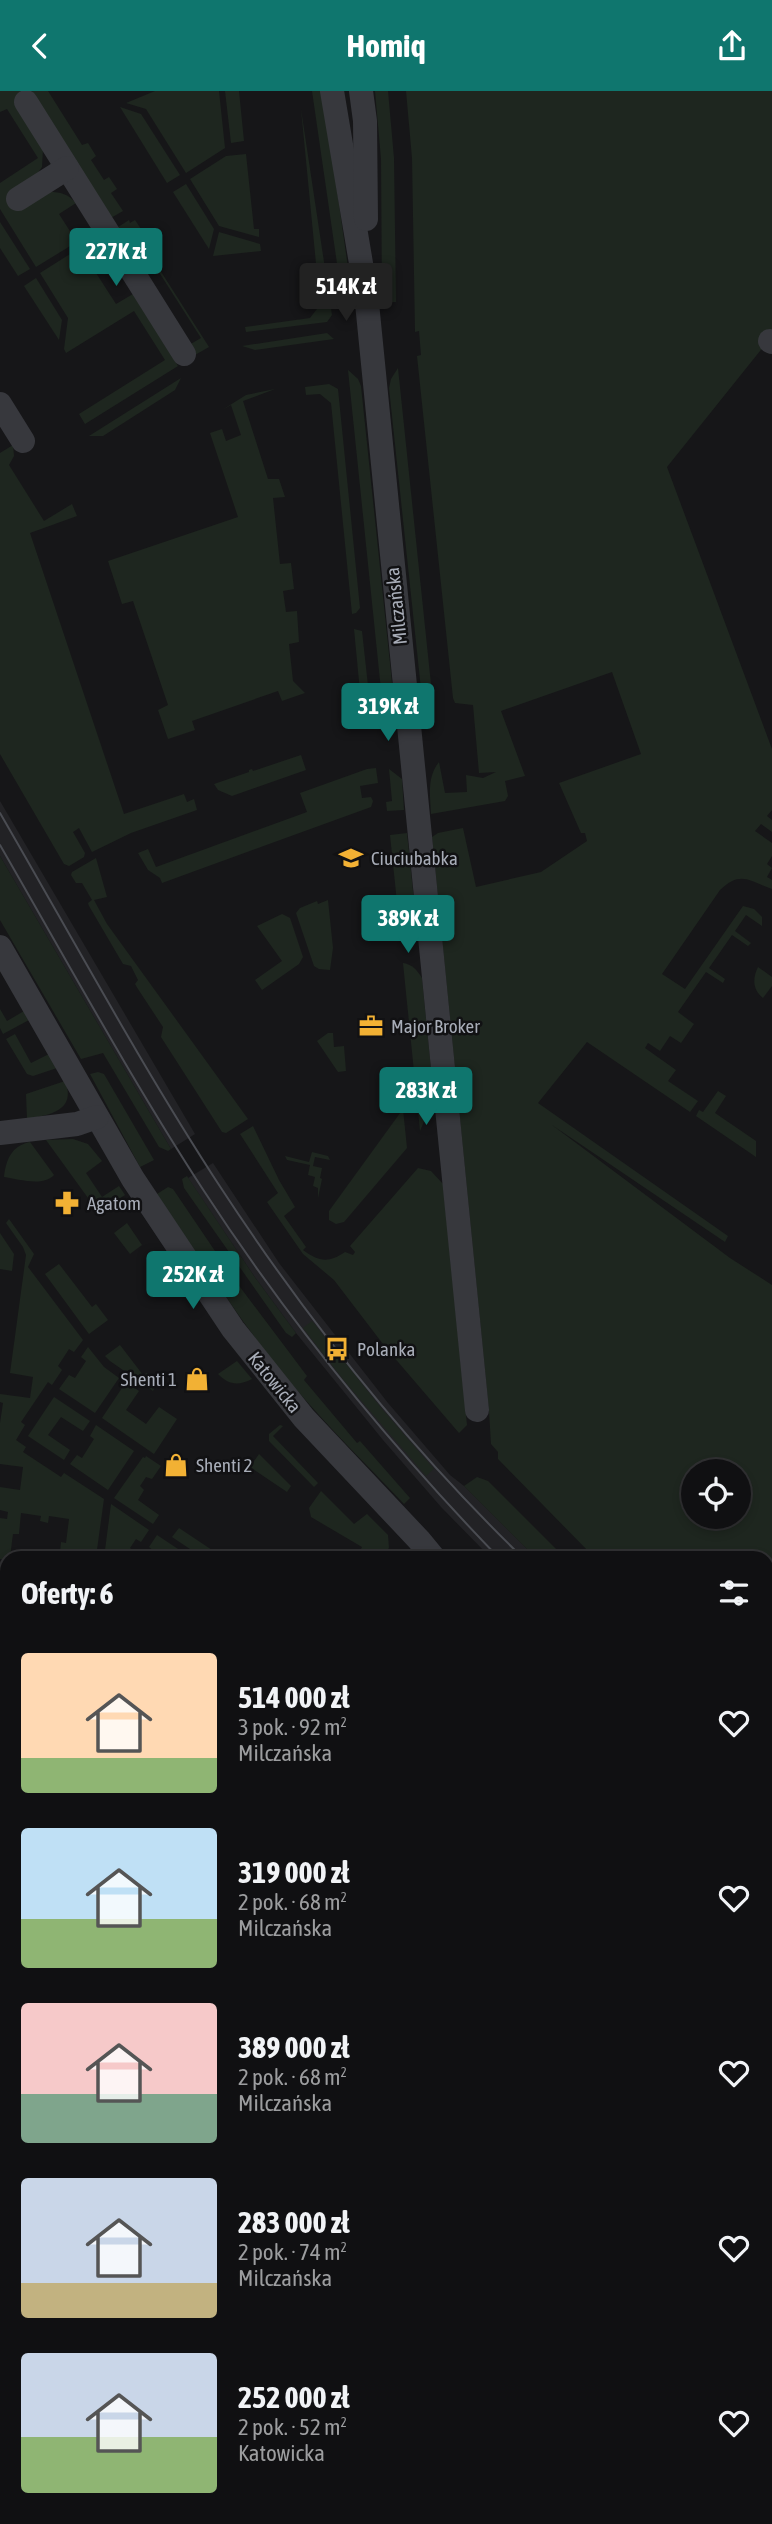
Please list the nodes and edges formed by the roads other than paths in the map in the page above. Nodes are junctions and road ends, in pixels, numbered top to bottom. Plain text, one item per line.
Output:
1 (332, 91) edge
2 (361, 91) edge
3 (26, 102) dead end
4 (67, 168) junction
5 (18, 199) dead end
6 (366, 293) junction
7 (184, 354) dead end
8 (0, 404) edge
9 (23, 440) dead end
10 (0, 947) edge
11 (97, 1117) junction
12 (0, 1133) edge
13 (477, 1410) dead end
14 (428, 1551) edge

1 - 6 street, Milczańska
2 - 6 street, Milczańska
3 - 4 street
4 - 5 street
4 - 7 street
6 - 13 street, Milczańska
8 - 9 street
10 - 11 street, Katowicka
11 - 12 street
11 - 14 street, Katowicka

